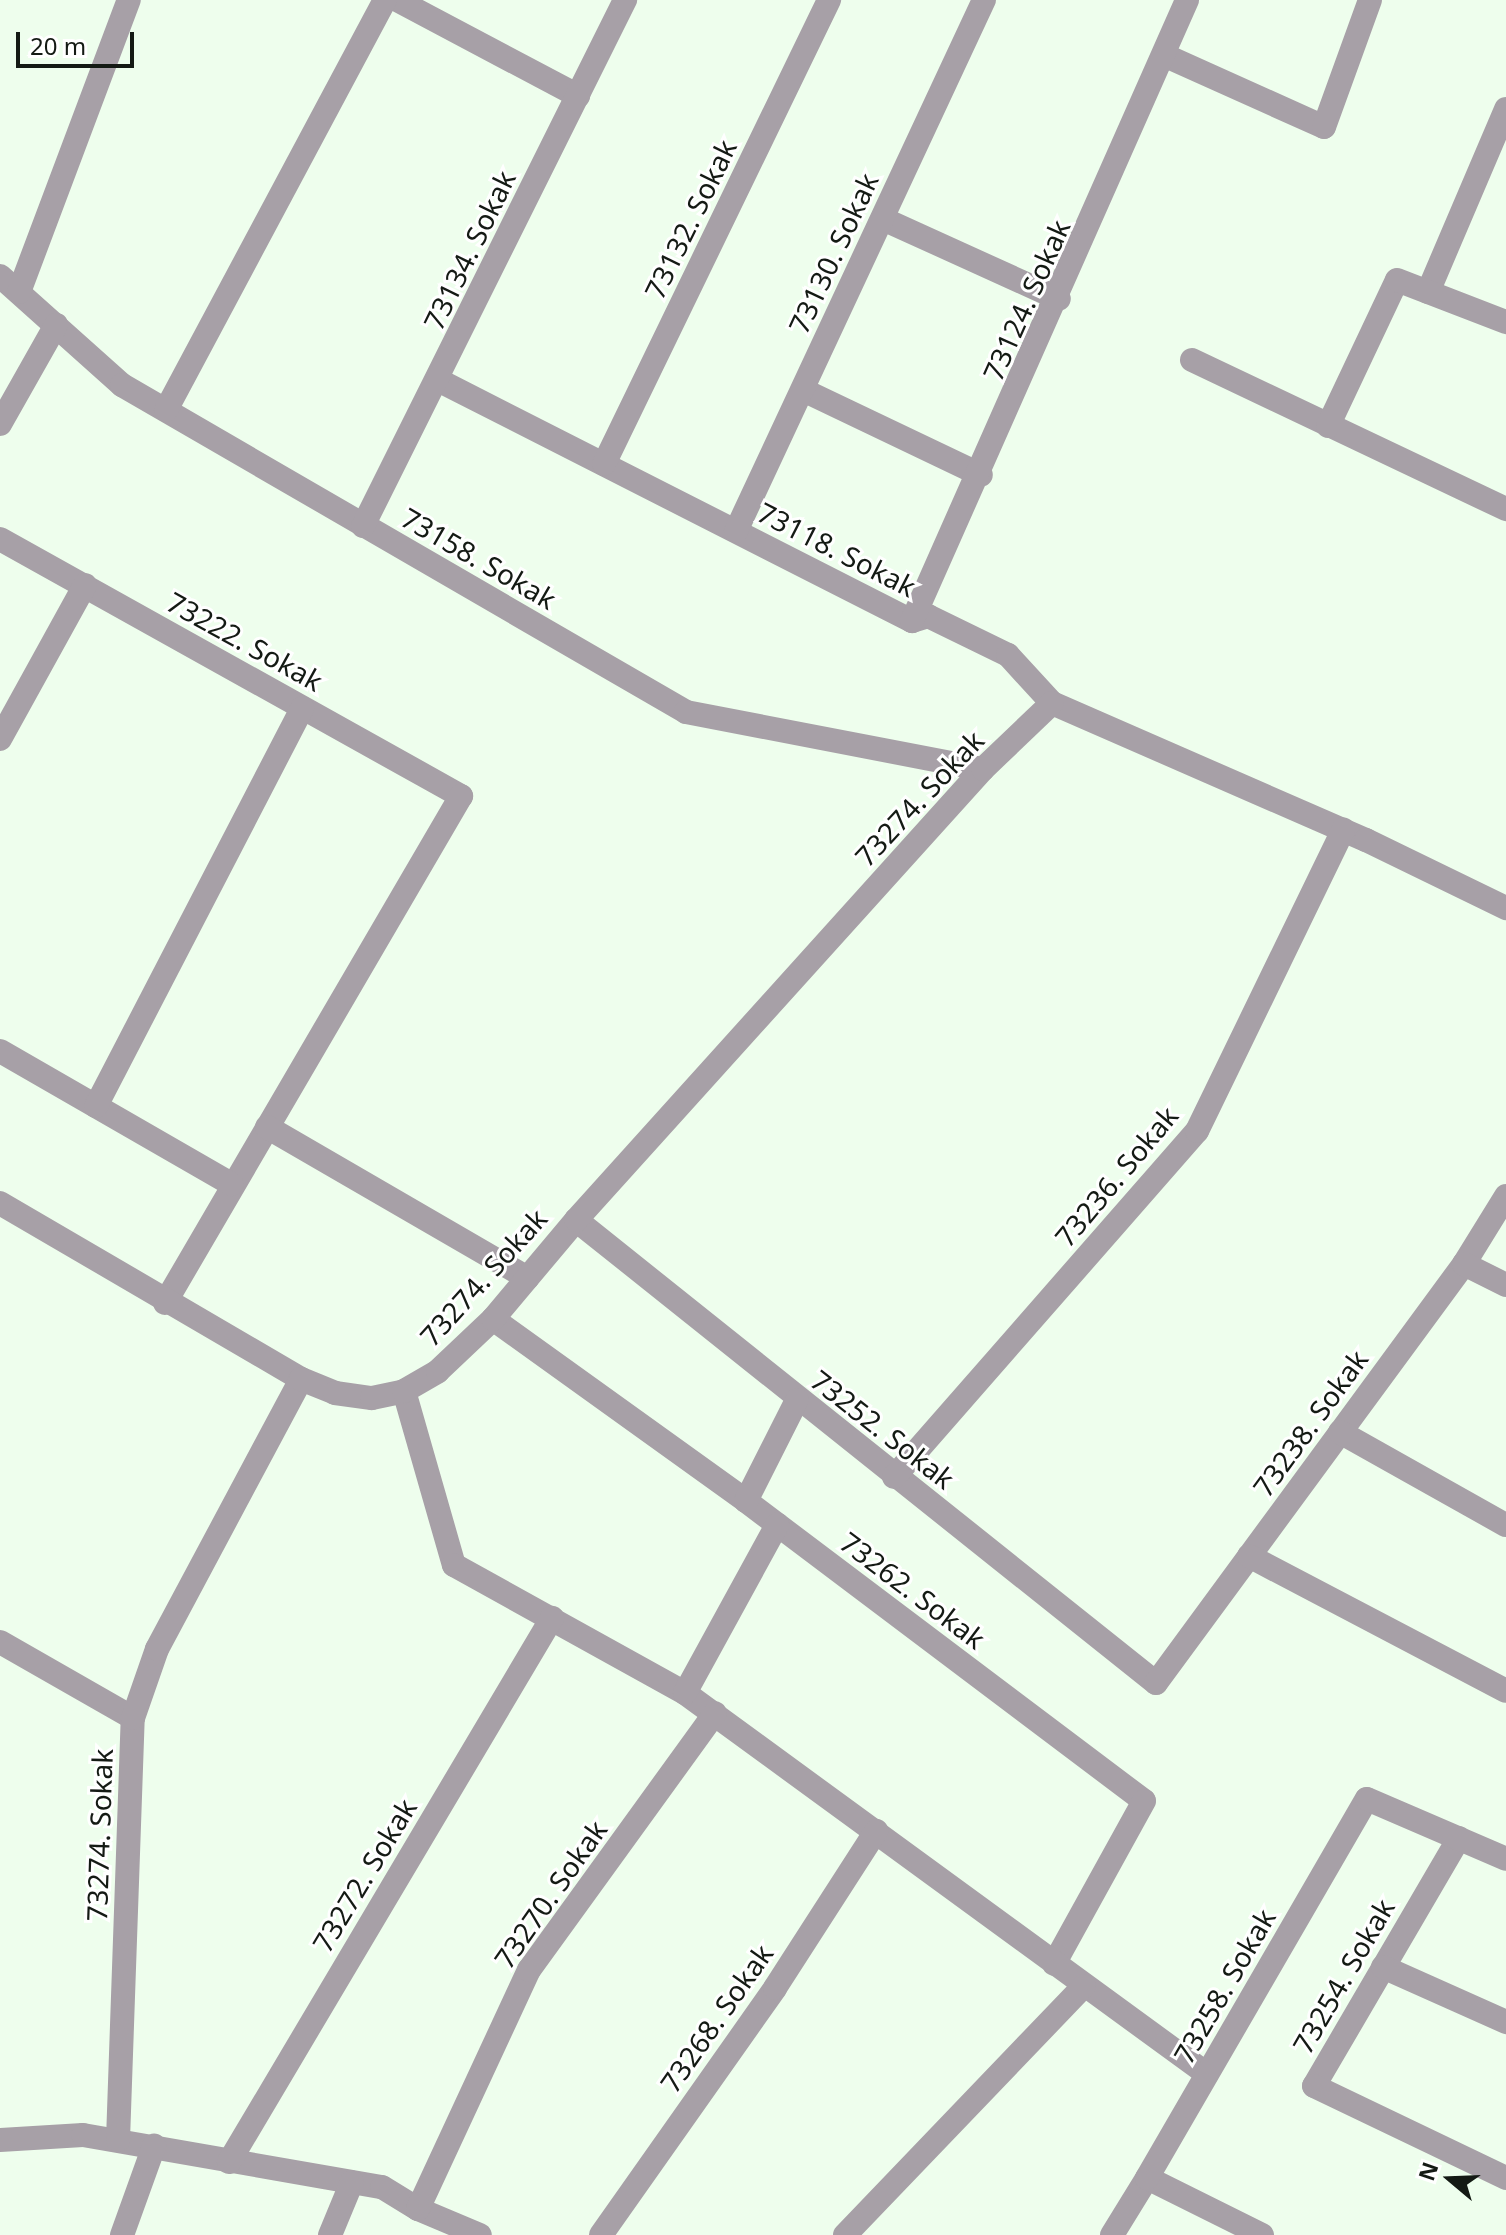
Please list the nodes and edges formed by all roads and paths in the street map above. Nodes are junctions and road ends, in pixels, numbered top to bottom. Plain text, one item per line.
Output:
1 (129, 0) edge
2 (385, 0) edge
3 (397, 0) edge
4 (625, 0) edge
5 (829, 0) edge
6 (984, 0) edge
7 (1187, 0) edge
8 (1370, 0) edge
9 (1166, 56) junction
10 (578, 96) junction
11 (1506, 109) edge
12 (883, 219) junction
13 (9, 284) edge
14 (1428, 292) junction
15 (1059, 299) junction
16 (1506, 322) edge
17 (56, 325) junction
18 (1192, 360) dead end
19 (438, 380) junction
20 (803, 390) junction
21 (166, 410) junction
22 (0, 424) edge
23 (1328, 426) junction
24 (604, 464) junction
25 (981, 475) junction
26 (1506, 509) edge
27 (363, 526) junction
28 (736, 531) junction
29 (0, 539) edge
30 (85, 585) junction
31 (912, 621) junction
32 (1052, 703) junction
33 (302, 708) junction
34 (0, 739) edge
35 (983, 769) junction
36 (1343, 830) junction
37 (1506, 908) edge
38 (0, 1051) edge
39 (96, 1106) junction
40 (267, 1127) junction
41 (231, 1184) junction
42 (1506, 1196) edge
43 (0, 1203) edge
44 (576, 1220) junction
45 (1464, 1264) junction
46 (527, 1278) junction
47 (1506, 1285) edge
48 (165, 1303) junction
49 (493, 1319) junction
50 (301, 1379) junction
51 (404, 1391) junction
52 (797, 1400) junction
53 (1340, 1432) junction
54 (894, 1477) junction
55 (746, 1501) junction
56 (777, 1525) junction
57 (1506, 1525) edge
58 (1249, 1556) junction
59 (552, 1618) junction
60 (0, 1642) edge
61 (1156, 1683) joint
62 (1506, 1691) edge
63 (685, 1693) junction
64 (715, 1713) junction
65 (133, 1718) junction
66 (876, 1831) junction
67 (1459, 1838) junction
68 (1506, 1859) edge
69 (1054, 1964) junction
70 (1383, 1967) junction
71 (1084, 1986) junction
72 (1506, 2022) edge
73 (1207, 2074) junction
74 (0, 2140) edge
75 (118, 2140) junction
76 (154, 2146) junction
77 (229, 2162) junction
78 (1147, 2178) junction
79 (1506, 2178) edge
80 (352, 2182) junction
81 (418, 2209) junction
82 (122, 2235) edge
83 (330, 2235) edge
84 (480, 2235) edge
85 (601, 2235) edge
86 (845, 2235) edge
87 (1112, 2235) edge
88 (1262, 2235) edge

1 - 13 street
2 - 21 street
3 - 10 street
4 - 10 street, 73134. Sokak
5 - 24 street, 73132. Sokak
6 - 12 street, 73130. Sokak
7 - 9 street, 73124. Sokak
8 - 9 street
9 - 15 street, 73124. Sokak
10 - 19 street, 73134. Sokak
11 - 14 street
12 - 15 street
12 - 20 street, 73130. Sokak
13 - 17 street, 73158. Sokak
14 - 16 street
14 - 23 street
15 - 25 street, 73124. Sokak
17 - 21 street, 73158. Sokak
17 - 22 street
18 - 23 street
19 - 24 street, 73118. Sokak
19 - 27 street, 73134. Sokak
20 - 25 street
20 - 28 street, 73130. Sokak
21 - 27 street, 73158. Sokak
23 - 26 street
24 - 28 street, 73118. Sokak
25 - 31 street, 73124. Sokak
27 - 35 street, 73158. Sokak
28 - 31 street, 73118. Sokak
29 - 30 street, 73222. Sokak
30 - 33 street, 73222. Sokak
30 - 34 street
31 - 32 street, 73118. Sokak
32 - 35 street, 73274. Sokak
32 - 36 street, 73118. Sokak
33 - 39 street
33 - 40 street, 73222. Sokak
35 - 44 street, 73274. Sokak
36 - 37 street, 73118. Sokak
36 - 54 street, 73236. Sokak
38 - 39 street
39 - 41 street
40 - 41 street
40 - 46 street
41 - 48 street
42 - 45 street, 73238. Sokak
43 - 48 street
44 - 46 street, 73274. Sokak
44 - 52 street, 73252. Sokak
45 - 47 street
45 - 53 street, 73238. Sokak
46 - 49 street, 73274. Sokak
48 - 50 street
49 - 51 street, 73274. Sokak
49 - 55 street, 73262. Sokak
50 - 51 street, 73274. Sokak
50 - 65 street, 73274. Sokak
51 - 59 street
52 - 54 street, 73252. Sokak
52 - 55 street
53 - 57 street
53 - 58 street, 73238. Sokak
54 - 61 street, 73252. Sokak
55 - 56 street, 73262. Sokak
56 - 63 street
56 - 69 street, 73262. Sokak
58 - 61 street, 73238. Sokak
58 - 62 street
59 - 63 street
59 - 77 street, 73272. Sokak
60 - 65 street
63 - 64 street
64 - 66 street
64 - 81 street, 73270. Sokak
65 - 75 street, 73274. Sokak
66 - 69 street
66 - 85 street, 73268. Sokak
67 - 68 street
67 - 70 street, 73254. Sokak
67 - 73 street, 73258. Sokak
69 - 71 street
70 - 72 street
70 - 79 street, 73254. Sokak
71 - 73 street
71 - 86 street
73 - 78 street, 73258. Sokak
74 - 75 street
75 - 76 street
76 - 77 street
76 - 82 street
77 - 80 street
78 - 87 street, 73258. Sokak
78 - 88 street
80 - 81 street
80 - 83 street
81 - 84 street

